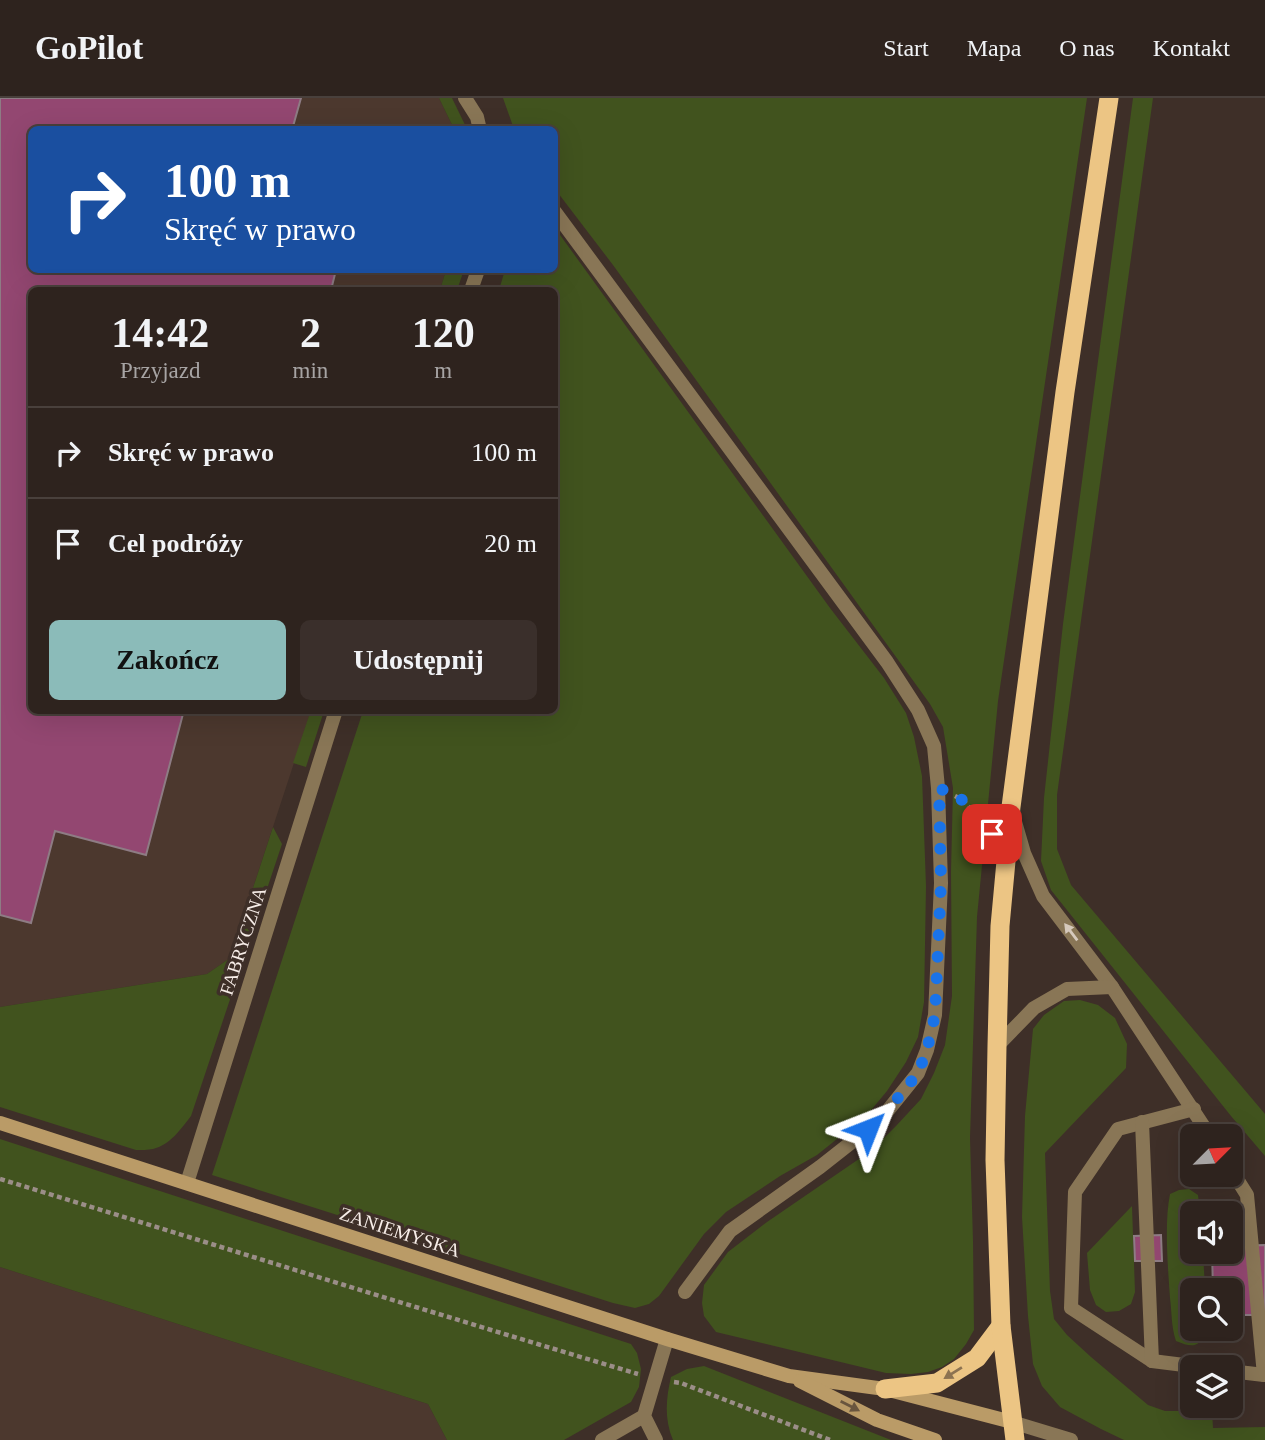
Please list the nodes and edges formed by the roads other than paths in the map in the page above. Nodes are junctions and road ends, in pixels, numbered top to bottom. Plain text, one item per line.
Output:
1 (466, 98) edge
2 (1109, 98) edge
3 (479, 126) edge
4 (558, 216) edge
5 (335, 714) edge
6 (1011, 807) junction
7 (1112, 987) junction
8 (996, 1046) junction
9 (1194, 1108) junction
10 (1142, 1122) junction
11 (0, 1123) edge
12 (1203, 1124) edge
13 (187, 1183) junction
14 (1242, 1187) edge
15 (685, 1292) dead end
16 (1000, 1326) junction
17 (667, 1339) junction
18 (1152, 1361) junction
19 (1180, 1364) edge
20 (1243, 1373) edge
21 (1264, 1375) edge
22 (789, 1376) junction
23 (885, 1389) junction
24 (644, 1416) junction
25 (1014, 1431) edge
26 (602, 1440) edge
27 (656, 1440) edge
28 (935, 1440) edge
29 (1071, 1440) edge

1 - 3 street
2 - 6 highway
4 - 15 street
5 - 13 street, FABRYCZNA
7 -> 6 street
6 - 8 highway
7 - 8 street
7 - 9 street
8 - 16 highway
9 - 10 street
9 - 12 street
10 - 18 street
10 - 18 street
11 - 13 main road, ZANIEMYSKA
13 - 17 main road, ZANIEMYSKA
14 - 21 street
16 -> 23 highway
16 - 25 highway
17 - 22 main road, ZANIEMYSKA
17 - 24 street
18 - 19 street
20 - 21 street
22 - 23 main road, ZANIEMYSKA
22 -> 28 main road, ZANIEMYSKA
23 - 25 main road, ZANIEMYSKA
24 - 26 street
24 - 27 street
25 - 29 street

